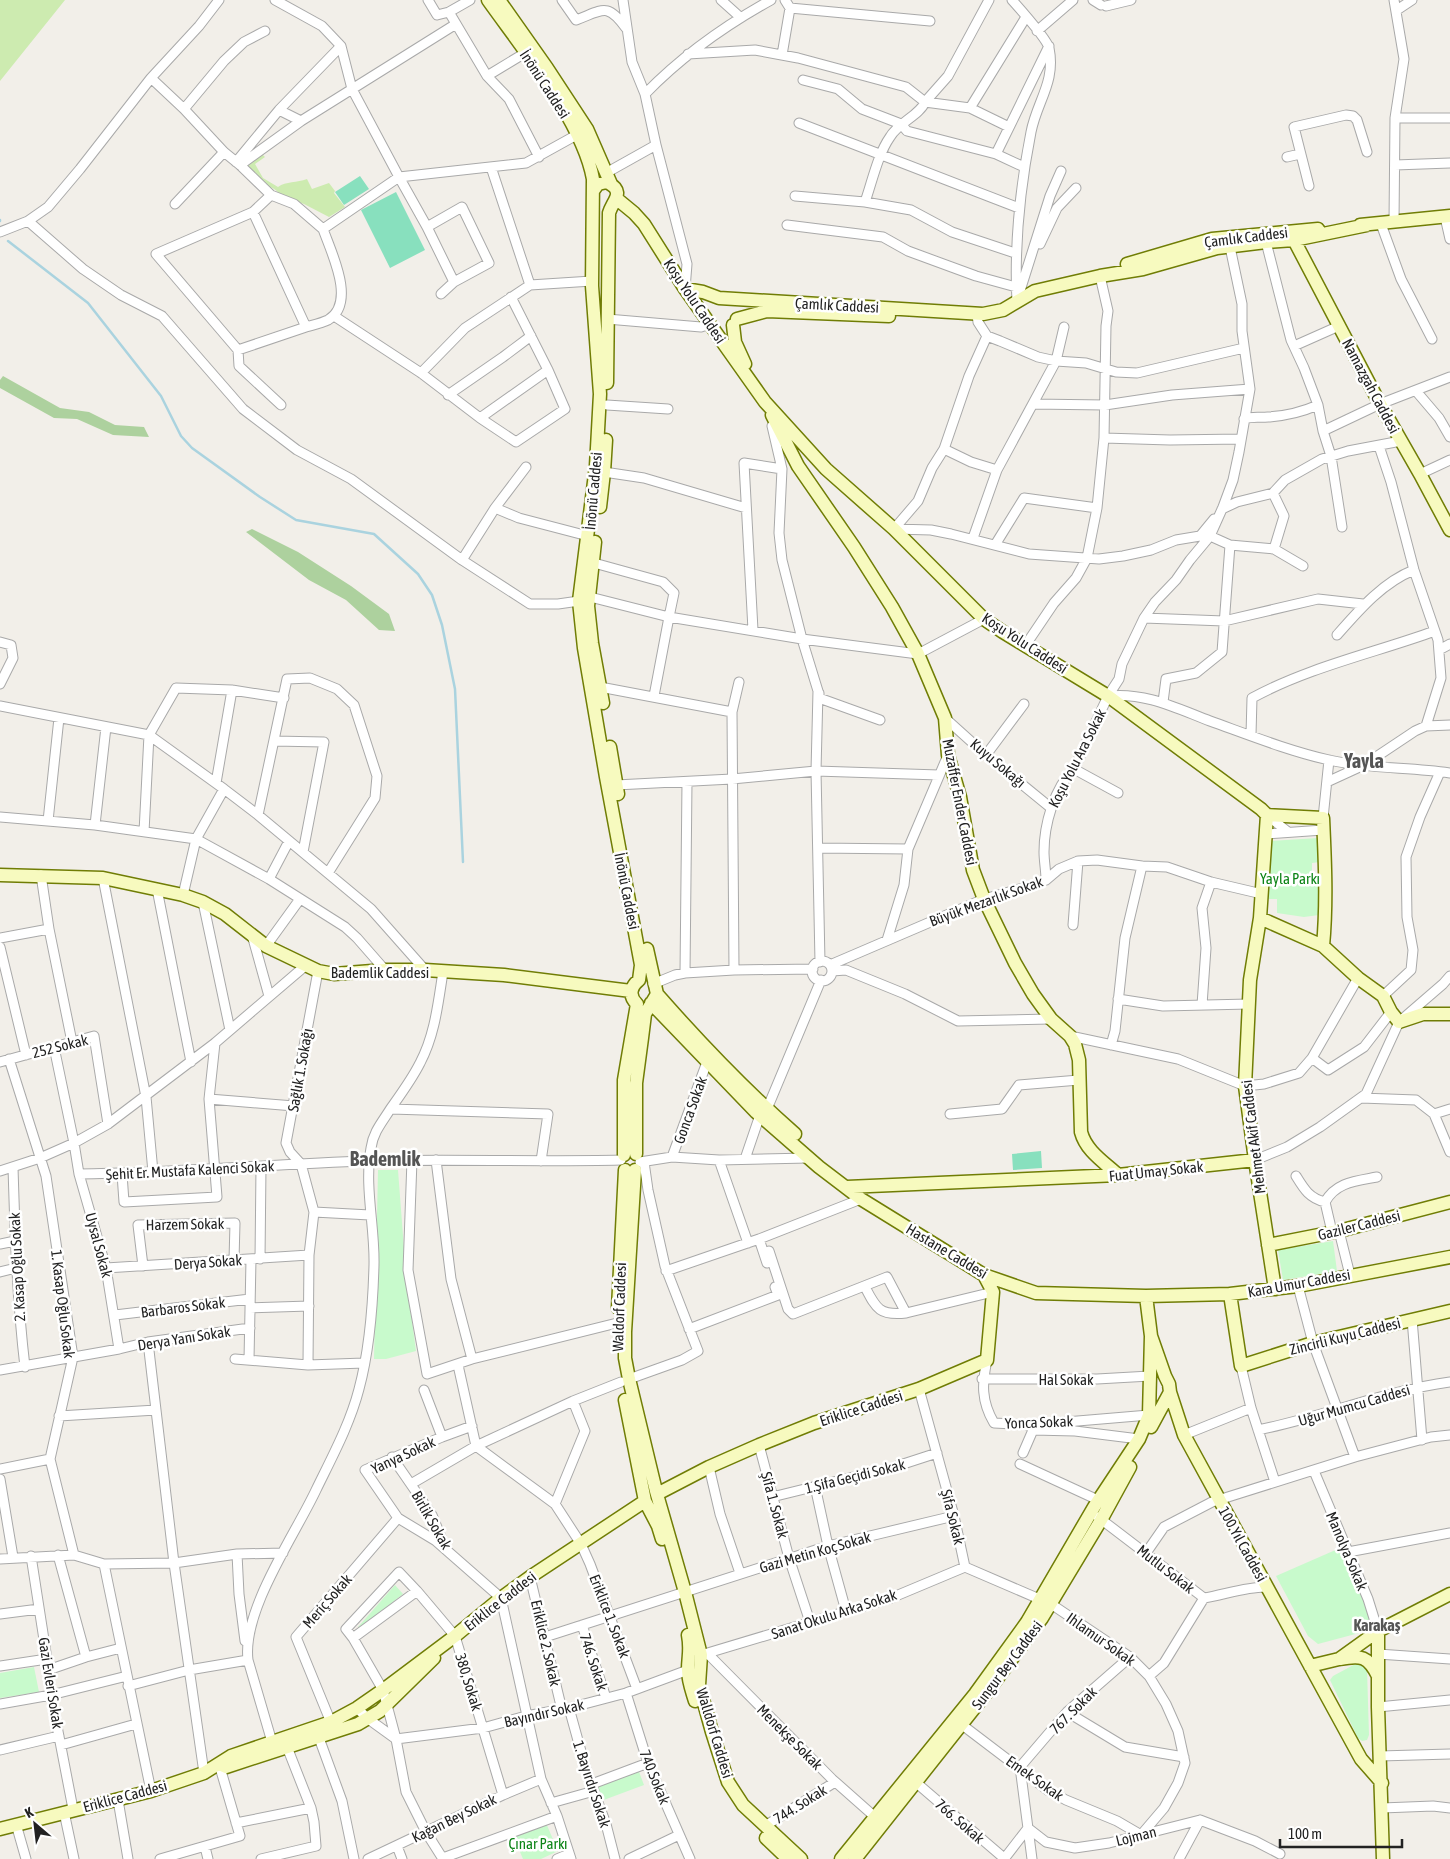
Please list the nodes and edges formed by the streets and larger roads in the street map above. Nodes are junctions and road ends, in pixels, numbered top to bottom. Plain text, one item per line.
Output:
1 (218, 0) edge
2 (275, 0) edge
3 (428, 0) edge
4 (470, 0) edge
5 (488, 0) edge
6 (499, 0) edge
7 (562, 0) edge
8 (623, 0) edge
9 (721, 0) edge
10 (770, 0) edge
11 (785, 0) edge
12 (989, 0) edge
13 (1012, 0) edge
14 (1073, 0) edge
15 (1131, 0) edge
16 (1394, 0) edge
17 (1412, 0) edge
18 (1100, 4) edge
19 (790, 8) junction
20 (1397, 10) junction
21 (449, 12) junction
22 (740, 17) junction
23 (1026, 18) junction
24 (930, 21) dead end
25 (456, 24) junction
26 (628, 30) junction
27 (265, 31) dead end
28 (1037, 31) junction
29 (341, 46) junction
30 (1049, 46) junction
31 (525, 53) junction
32 (688, 54) junction
33 (782, 55) junction
34 (487, 76) junction
35 (150, 78) junction
36 (802, 80) dead end
37 (352, 89) junction
38 (645, 94) junction
39 (925, 102) junction
40 (970, 108) junction
41 (184, 109) junction
42 (279, 110) junction
43 (1395, 118) junction
44 (1450, 118) edge
45 (301, 121) junction
46 (799, 123) dead end
47 (901, 124) junction
48 (1009, 128) junction
49 (582, 132) junction
50 (656, 145) junction
51 (224, 152) junction
52 (1367, 152) dead end
53 (882, 154) junction
54 (996, 154) junction
55 (1300, 154) junction
56 (538, 157) junction
57 (1287, 157) dead end
58 (238, 163) junction
59 (1450, 163) edge
60 (1395, 165) junction
61 (491, 167) junction
62 (1024, 167) junction
63 (1060, 171) dead end
64 (399, 177) junction
65 (608, 178) junction
66 (1309, 186) dead end
67 (1076, 188) dead end
68 (270, 195) junction
69 (593, 195) junction
70 (794, 196) dead end
71 (614, 202) junction
72 (865, 202) junction
73 (175, 204) dead end
74 (1019, 208) junction
75 (253, 212) junction
76 (1447, 216) edge
77 (28, 221) junction
78 (1387, 223) junction
79 (787, 225) dead end
80 (1367, 225) junction
81 (427, 227) junction
82 (323, 229) junction
83 (0, 232) edge
84 (1450, 239) edge
85 (1294, 240) junction
86 (1266, 242) junction
87 (1230, 246) junction
88 (1015, 254) junction
89 (1030, 262) junction
90 (1100, 276) junction
91 (592, 280) junction
92 (454, 282) junction
93 (530, 285) junction
94 (1016, 287) junction
95 (685, 289) junction
96 (441, 294) dead end
97 (511, 297) junction
98 (723, 298) junction
99 (1017, 302) junction
100 (977, 315) junction
101 (334, 316) junction
102 (607, 319) junction
103 (735, 322) junction
104 (709, 323) junction
105 (1339, 326) junction
106 (306, 327) junction
107 (1064, 327) dead end
108 (531, 336) junction
109 (987, 336) junction
110 (1432, 339) dead end
111 (1294, 346) junction
112 (1244, 348) junction
113 (238, 350) junction
114 (1056, 361) junction
115 (548, 370) junction
116 (1106, 370) junction
117 (421, 373) junction
118 (1450, 377) edge
119 (754, 385) junction
120 (1250, 389) junction
121 (1416, 391) junction
122 (448, 395) junction
123 (765, 402) junction
124 (1033, 404) junction
125 (1318, 404) junction
126 (1380, 404) junction
127 (281, 405) dead end
128 (607, 405) junction
129 (1105, 405) junction
130 (668, 409) dead end
131 (480, 418) junction
132 (1244, 419) junction
133 (1323, 431) junction
134 (1450, 437) edge
135 (1104, 438) junction
136 (1241, 438) junction
137 (1402, 441) junction
138 (1380, 446) junction
139 (944, 449) junction
140 (1331, 456) junction
141 (1450, 460) edge
142 (526, 467) dead end
143 (782, 469) junction
144 (997, 470) junction
145 (604, 472) junction
146 (1420, 474) junction
147 (1273, 494) junction
148 (1223, 507) junction
149 (495, 508) junction
150 (746, 508) junction
151 (1097, 508) junction
152 (1342, 527) dead end
153 (1450, 528) edge
154 (894, 529) junction
155 (588, 536) junction
156 (1210, 536) junction
157 (973, 538) junction
158 (996, 545) junction
159 (1230, 545) junction
160 (1274, 549) junction
161 (1087, 558) junction
162 (462, 560) junction
163 (594, 563) junction
164 (1303, 566) dead end
165 (1414, 570) junction
166 (584, 599) junction
167 (1363, 604) junction
168 (670, 617) junction
169 (1144, 618) junction
170 (984, 619) junction
171 (1224, 621) junction
172 (753, 630) junction
173 (1435, 631) junction
174 (1337, 635) dead end
175 (802, 639) junction
176 (0, 642) edge
177 (1450, 644) edge
178 (1025, 646) junction
179 (1439, 650) junction
180 (918, 654) junction
181 (739, 682) dead end
182 (0, 684) edge
183 (600, 687) junction
184 (232, 690) junction
185 (818, 691) junction
186 (654, 696) junction
187 (1108, 696) junction
188 (284, 698) junction
189 (1163, 702) junction
190 (1024, 704) dead end
191 (0, 706) edge
192 (732, 712) junction
193 (60, 718) junction
194 (945, 718) junction
195 (880, 720) dead end
196 (1450, 725) edge
197 (1426, 726) junction
198 (106, 727) junction
199 (149, 735) junction
200 (1250, 735) junction
201 (274, 741) junction
202 (948, 755) junction
203 (986, 755) junction
204 (1329, 760) junction
205 (1364, 765) junction
206 (1074, 769) junction
207 (816, 771) junction
208 (1440, 772) junction
209 (1450, 773) edge
210 (939, 775) junction
211 (732, 779) junction
212 (687, 782) junction
213 (1327, 782) junction
214 (216, 783) junction
215 (616, 785) junction
216 (224, 788) junction
217 (1118, 793) dead end
218 (1050, 808) junction
219 (258, 815) junction
220 (1267, 815) junction
221 (0, 817) edge
222 (48, 821) junction
223 (1323, 824) junction
224 (96, 825) junction
225 (144, 832) junction
226 (1288, 832) junction
227 (1266, 834) junction
228 (196, 839) junction
229 (289, 841) junction
230 (818, 848) junction
231 (908, 849) junction
232 (303, 852) junction
233 (1078, 861) junction
234 (1142, 866) junction
235 (328, 873) junction
236 (0, 875) edge
237 (41, 875) junction
238 (103, 878) junction
239 (269, 879) junction
240 (1046, 880) junction
241 (1210, 882) junction
242 (157, 889) junction
243 (1262, 894) junction
244 (183, 895) junction
245 (300, 898) junction
246 (984, 899) junction
247 (203, 902) junction
248 (1260, 918) junction
249 (1073, 924) dead end
250 (49, 929) junction
251 (252, 935) junction
252 (0, 938) edge
253 (886, 940) junction
254 (266, 946) junction
255 (1324, 946) junction
256 (0, 947) edge
257 (820, 962) junction
258 (305, 966) junction
259 (831, 968) junction
260 (813, 969) junction
261 (385, 970) junction
262 (425, 970) junction
263 (734, 970) junction
264 (318, 971) junction
265 (444, 972) junction
266 (685, 973) junction
267 (1450, 976) edge
268 (1358, 978) junction
269 (639, 980) junction
270 (822, 980) junction
271 (654, 994) junction
272 (269, 996) junction
273 (1383, 996) junction
274 (634, 999) junction
275 (1118, 999) junction
276 (1202, 1004) junction
277 (1249, 1004) junction
278 (1450, 1014) edge
279 (1395, 1017) junction
280 (1051, 1019) junction
281 (230, 1030) junction
282 (1070, 1036) junction
283 (72, 1042) junction
284 (215, 1042) junction
285 (1111, 1044) junction
286 (54, 1047) junction
287 (26, 1054) junction
288 (1312, 1058) junction
289 (4, 1060) edge
290 (191, 1062) junction
291 (707, 1062) junction
292 (1079, 1080) junction
293 (1245, 1086) junction
294 (146, 1097) junction
295 (1361, 1098) junction
296 (209, 1099) junction
297 (294, 1106) junction
298 (391, 1108) junction
299 (1450, 1109) edge
300 (763, 1112) junction
301 (950, 1114) dead end
302 (1434, 1114) junction
303 (108, 1124) junction
304 (74, 1142) junction
305 (1450, 1152) edge
306 (672, 1157) junction
307 (40, 1158) junction
308 (809, 1158) junction
309 (412, 1160) junction
310 (436, 1160) junction
311 (719, 1160) junction
312 (745, 1160) junction
313 (1255, 1160) junction
314 (369, 1161) junction
315 (541, 1161) junction
316 (632, 1162) junction
317 (301, 1164) junction
318 (13, 1167) junction
319 (260, 1167) junction
320 (215, 1169) junction
321 (0, 1171) edge
322 (153, 1172) junction
323 (79, 1174) junction
324 (122, 1174) junction
325 (1118, 1175) junction
326 (1296, 1176) dead end
327 (1377, 1177) dead end
328 (847, 1187) junction
329 (860, 1199) junction
330 (1325, 1202) junction
331 (1450, 1202) edge
332 (314, 1212) junction
333 (370, 1215) junction
334 (1336, 1232) junction
335 (759, 1239) junction
336 (15, 1241) junction
337 (748, 1243) junction
338 (0, 1244) edge
339 (1268, 1245) junction
340 (769, 1251) dead end
341 (309, 1255) junction
342 (1450, 1257) edge
343 (255, 1259) junction
344 (234, 1260) junction
345 (143, 1266) junction
346 (16, 1268) junction
347 (106, 1268) junction
348 (666, 1271) junction
349 (0, 1272) edge
350 (984, 1275) junction
351 (1350, 1275) junction
352 (1298, 1286) junction
353 (865, 1287) junction
354 (1276, 1289) junction
355 (993, 1292) junction
356 (1230, 1294) junction
357 (1146, 1296) junction
358 (250, 1304) junction
359 (309, 1306) junction
360 (1450, 1311) edge
361 (906, 1313) junction
362 (115, 1315) junction
363 (1412, 1319) junction
364 (617, 1323) junction
365 (250, 1328) junction
366 (689, 1329) junction
367 (1151, 1336) junction
368 (148, 1342) junction
369 (1313, 1343) junction
370 (120, 1349) junction
371 (73, 1358) junction
372 (235, 1359) dead end
373 (249, 1360) junction
374 (472, 1360) junction
375 (987, 1360) junction
376 (364, 1363) junction
377 (308, 1365) junction
378 (458, 1365) junction
379 (1241, 1366) junction
380 (25, 1367) junction
381 (0, 1370) edge
382 (1150, 1376) junction
383 (1165, 1376) junction
384 (982, 1379) junction
385 (625, 1380) junction
386 (1450, 1382) edge
387 (1418, 1386) junction
388 (919, 1389) junction
389 (424, 1390) dead end
390 (1170, 1392) junction
391 (573, 1401) junction
392 (1251, 1408) junction
393 (1338, 1408) junction
394 (156, 1410) junction
395 (1154, 1413) junction
396 (59, 1416) junction
397 (1179, 1420) junction
398 (472, 1426) junction
399 (1258, 1430) junction
400 (1184, 1435) junction
401 (1450, 1435) edge
402 (442, 1437) junction
403 (1139, 1439) junction
404 (1422, 1440) junction
405 (759, 1445) junction
406 (476, 1446) junction
407 (937, 1453) junction
408 (1024, 1453) dead end
409 (392, 1457) junction
410 (1355, 1458) junction
411 (50, 1459) junction
412 (1020, 1464) dead end
413 (709, 1467) junction
414 (0, 1469) edge
415 (1314, 1472) junction
416 (0, 1479) edge
417 (1275, 1482) junction
418 (411, 1484) junction
419 (815, 1486) junction
420 (650, 1495) junction
421 (772, 1497) junction
422 (1222, 1499) junction
423 (555, 1504) junction
424 (1097, 1511) junction
425 (954, 1516) junction
426 (398, 1518) junction
427 (1450, 1533) edge
428 (581, 1544) junction
429 (828, 1546) junction
430 (446, 1550) junction
431 (1348, 1552) junction
432 (283, 1553) junction
433 (1146, 1553) junction
434 (74, 1554) junction
435 (237, 1554) junction
436 (58, 1555) junction
437 (31, 1556) junction
438 (13, 1557) junction
439 (789, 1558) junction
440 (0, 1559) edge
441 (174, 1562) junction
442 (104, 1564) junction
443 (965, 1567) junction
444 (740, 1573) junction
445 (530, 1577) junction
446 (1266, 1587) junction
447 (417, 1591) junction
448 (682, 1593) junction
449 (1450, 1594) edge
450 (501, 1598) junction
451 (1204, 1598) junction
452 (1046, 1602) junction
453 (38, 1609) junction
454 (846, 1611) junction
455 (0, 1614) edge
456 (611, 1617) junction
457 (810, 1622) junction
458 (582, 1626) junction
459 (1378, 1631) junction
460 (455, 1636) junction
461 (545, 1637) junction
462 (353, 1638) junction
463 (121, 1648) junction
464 (705, 1654) junction
465 (1378, 1654) junction
466 (247, 1656) junction
467 (86, 1657) junction
468 (1130, 1657) junction
469 (47, 1659) junction
470 (1339, 1659) junction
471 (1450, 1659) edge
472 (0, 1666) edge
473 (1310, 1666) junction
474 (48, 1670) junction
475 (189, 1670) junction
476 (688, 1670) junction
477 (127, 1676) junction
478 (1149, 1676) junction
479 (1378, 1676) junction
480 (128, 1686) junction
481 (637, 1689) junction
482 (383, 1690) junction
483 (626, 1693) junction
484 (51, 1694) junction
485 (606, 1698) junction
486 (1450, 1700) edge
487 (0, 1704) edge
488 (387, 1705) junction
489 (1378, 1707) junction
490 (358, 1708) junction
491 (565, 1709) junction
492 (1067, 1712) junction
493 (526, 1716) junction
494 (367, 1718) junction
495 (958, 1722) junction
496 (136, 1724) junction
497 (333, 1727) junction
498 (483, 1728) junction
499 (319, 1738) junction
500 (396, 1739) junction
501 (60, 1740) junction
502 (272, 1742) junction
503 (287, 1747) junction
504 (0, 1750) edge
505 (1450, 1754) edge
506 (1380, 1756) junction
507 (1184, 1757) junction
508 (648, 1763) junction
509 (219, 1764) junction
510 (1020, 1768) junction
511 (204, 1772) junction
512 (541, 1779) junction
513 (912, 1780) junction
514 (835, 1782) junction
515 (1382, 1782) junction
516 (593, 1788) junction
517 (151, 1791) junction
518 (503, 1795) junction
519 (118, 1800) junction
520 (551, 1803) junction
521 (310, 1808) junction
522 (1382, 1808) junction
523 (1450, 1808) edge
524 (68, 1810) junction
525 (557, 1816) junction
526 (875, 1817) junction
527 (1200, 1820) junction
528 (236, 1823) junction
529 (16, 1824) junction
530 (765, 1826) junction
531 (1028, 1828) junction
532 (0, 1829) edge
533 (426, 1832) junction
534 (1141, 1834) junction
535 (679, 1835) junction
536 (397, 1846) junction
537 (206, 1847) junction
538 (1280, 1854) dead end
539 (570, 1856) edge
540 (26, 1859) edge
541 (74, 1859) edge
542 (128, 1859) edge
543 (160, 1859) edge
544 (208, 1859) edge
545 (261, 1859) edge
546 (354, 1859) edge
547 (368, 1859) edge
548 (402, 1859) edge
549 (443, 1859) edge
550 (557, 1859) edge
551 (615, 1859) edge
552 (629, 1859) edge
553 (690, 1859) edge
554 (788, 1859) edge
555 (801, 1859) edge
556 (841, 1859) edge
557 (855, 1859) edge
558 (1004, 1859) edge
559 (1032, 1859) edge
560 (1179, 1859) edge
561 (1383, 1859) edge

1 - 35 street
2 - 29 street
3 - 21 street
4 - 21 street
5 - 31 street, İnönü Caddesi
6 - 49 street, İnönü Caddesi
7 - 26 street
8 - 26 street
9 - 22 street
10 - 22 street
11 - 19 street
12 - 39 street
13 - 23 street
14 - 28 street
15 - 18 street
16 - 20 street
17 - 20 street
19 - 24 street
19 - 33 street
20 - 43 street
21 - 25 street
22 - 32 street
23 - 28 street
23 - 40 street
25 - 34 street
25 - 37 street
26 - 38 street
27 - 41 street
28 - 30 street
29 - 37 street
29 - 42 street
30 - 48 street
30 - 62 street
31 - 34 street
31 - 49 street, İnönü Caddesi
32 - 33 street
32 - 38 street
33 - 39 street
34 - 56 street
35 - 41 street
35 - 77 street
36 - 47 street
37 - 45 street
37 - 64 street
38 - 50 street
39 - 40 street
39 - 47 street
40 - 48 street
41 - 51 street
42 - 45 street
42 - 58 street
43 - 44 street
43 - 60 street
45 - 58 street
46 - 53 street
47 - 53 street
47 - 54 street
48 - 54 street
49 - 56 street
49 - 65 street, İnönü Caddesi
49 - 69 street, İnönü Caddesi
50 - 65 street
50 - 95 street
51 - 58 street
51 - 73 street
52 - 55 street
53 - 72 street
53 - 74 street
54 - 62 street
55 - 57 street
55 - 66 street
56 - 61 street
58 - 68 street
59 - 60 street
60 - 78 street
61 - 64 street
61 - 93 street
62 - 74 street
63 - 89 street
64 - 81 street
64 - 82 street
65 - 69 street
65 - 71 street, İnönü Caddesi
67 - 89 street
68 - 75 street
68 - 82 street
69 - 71 street
69 - 91 street, İnönü Caddesi
70 - 72 street
71 - 95 street, Koşu Yolu Caddesi
71 - 102 street, İnönü Caddesi
72 - 88 street
74 - 88 street
75 - 106 street
75 - 113 street
76 - 78 street, Çamlık Caddesi
76 - 84 street
77 - 83 street
77 - 162 street
78 - 80 street, Çamlık Caddesi
78 - 110 street
79 - 94 street
80 - 85 street, Çamlık Caddesi
80 - 90 street, Çamlık Caddesi
81 - 92 street
81 - 92 street
82 - 101 street
85 - 86 street, Çamlık Caddesi
85 - 105 street, Namazgah Caddesi
86 - 87 street, Çamlık Caddesi
86 - 111 street
87 - 90 street, Çamlık Caddesi
87 - 112 street
88 - 94 street
89 - 99 street
90 - 99 street, Çamlık Caddesi
90 - 116 street
91 - 93 street
91 - 155 street, İnönü Caddesi
92 - 96 street
93 - 97 street
94 - 99 street
95 - 98 street, Çamlık Caddesi
95 - 104 street, Koşu Yolu Caddesi
97 - 108 street
97 - 117 street
98 - 100 street, Çamlık Caddesi
98 - 103 street
98 - 104 street
99 - 100 street, Çamlık Caddesi
100 - 103 street, Çamlık Caddesi
100 - 109 street
101 - 106 street
101 - 117 street
102 - 104 street
102 - 128 street, İnönü Caddesi
103 - 104 street, Çamlık Caddesi
103 - 119 street, Koşu Yolu Caddesi
104 - 119 street, Koşu Yolu Caddesi
105 - 111 street
105 - 126 street, Namazgah Caddesi
106 - 113 street
107 - 114 street
108 - 115 street
108 - 122 street
109 - 114 street
109 - 139 street
111 - 125 street
112 - 116 street
112 - 120 street
113 - 127 street
114 - 116 street
114 - 124 street
115 - 131 street
115 - 131 street
116 - 129 street
117 - 122 street
118 - 121 street
119 - 123 street, Koşu Yolu Caddesi
120 - 129 street
120 - 132 street
121 - 126 street
121 - 134 street
122 - 131 street
123 - 143 street
123 - 154 street, Koşu Yolu Caddesi
123 - 180 street, Muzaffer Ender Caddesi
124 - 129 street
124 - 144 street
125 - 132 street
125 - 133 street
126 - 133 street
126 - 137 street, Namazgah Caddesi
128 - 130 street
128 - 145 street, İnönü Caddesi
129 - 135 street
132 - 136 street
133 - 140 street
135 - 136 street
135 - 151 street
136 - 148 street
137 - 138 street
137 - 146 street, Namazgah Caddesi
138 - 140 street
138 - 165 street
139 - 144 street
139 - 154 street
140 - 147 street
140 - 152 street
141 - 146 street
142 - 149 street
143 - 150 street
143 - 175 street
144 - 157 street
145 - 150 street
145 - 163 street, İnönü Caddesi
146 - 153 street, Namazgah Caddesi
147 - 148 street
147 - 160 street
148 - 156 street, Koşu Yolu Ara Sokak
148 - 161 street
149 - 155 street
149 - 162 street
150 - 172 street
151 - 158 street
151 - 161 street
154 - 157 street
154 - 170 street, Koşu Yolu Caddesi
155 - 166 street, İnönü Caddesi
156 - 159 street
156 - 169 street, Koşu Yolu Ara Sokak
157 - 158 street
158 - 161 street
159 - 160 street
159 - 171 street
160 - 164 street
161 - 178 street
162 - 166 street
163 - 166 street, İnönü Caddesi
163 - 168 street
165 - 167 street
165 - 173 street
166 - 168 street
166 - 183 street, İnönü Caddesi
166 - 269 street, İnönü Caddesi
167 - 171 street
167 - 174 street
168 - 172 street
168 - 186 street
169 - 171 street
169 - 187 street, Koşu Yolu Ara Sokak
170 - 178 street, Koşu Yolu Caddesi
170 - 180 street
171 - 189 street
172 - 175 street
173 - 179 street
173 - 200 street
175 - 180 street
175 - 185 street
176 - 182 street
177 - 179 street
178 - 187 street, Koşu Yolu Caddesi
179 - 197 street
180 - 194 street, Muzaffer Ender Caddesi
181 - 192 street
183 - 186 street
183 - 215 street, İnönü Caddesi
184 - 188 street
184 - 199 street
184 - 214 street
185 - 195 street
185 - 207 street
186 - 192 street
187 - 189 street
187 - 206 street, Koşu Yolu Ara Sokak
187 - 220 street, Koşu Yolu Caddesi
188 - 201 street
188 - 235 street
189 - 200 street
190 - 203 street
191 - 193 street
192 - 211 street
193 - 198 street
193 - 222 street
194 - 202 street, Muzaffer Ender Caddesi
194 - 203 street, Kuyu Sokağı
196 - 197 street
197 - 205 street
198 - 199 street
198 - 224 street
199 - 214 street
199 - 225 street
200 - 204 street
201 - 219 street
201 - 232 street
202 - 210 street
202 - 246 street, Muzaffer Ender Caddesi
203 - 218 street, Kuyu Sokağı
204 - 205 street
204 - 213 street
205 - 208 street
205 - 213 street
206 - 217 street
206 - 218 street, Koşu Yolu Ara Sokak
207 - 210 street
207 - 211 street
207 - 230 street
208 - 209 street
208 - 273 street
210 - 231 street
211 - 212 street
211 - 263 street
212 - 215 street
212 - 266 street
213 - 223 street
214 - 216 street
215 - 271 street, İnönü Caddesi
216 - 219 street
216 - 228 street
218 - 240 street, Koşu Yolu Ara Sokak
219 - 229 street
220 - 223 street
220 - 226 street
220 - 227 street
221 - 222 street
222 - 224 street
223 - 226 street
223 - 255 street
224 - 225 street
225 - 228 street
226 - 227 street
227 - 243 street
228 - 239 street
228 - 244 street
229 - 232 street
229 - 239 street
230 - 231 street
230 - 257 street
231 - 253 street
232 - 235 street
233 - 234 street, Büyük Mezarlık Sokak
233 - 240 street, Büyük Mezarlık Sokak
233 - 249 street
234 - 241 street, Büyük Mezarlık Sokak
234 - 275 street
235 - 262 street
236 - 237 street, Bademlik Caddesi
237 - 238 street, Bademlik Caddesi
237 - 250 street
238 - 242 street, Bademlik Caddesi
238 - 294 street
239 - 245 street
240 - 246 street, Büyük Mezarlık Sokak
241 - 243 street, Büyük Mezarlık Sokak
241 - 276 street
242 - 244 street, Bademlik Caddesi
242 - 290 street
243 - 248 street, Mehmet Akif Caddesi
244 - 247 street, Bademlik Caddesi
245 - 254 street
245 - 261 street
246 - 253 street, Büyük Mezarlık Sokak
246 - 280 street, Muzaffer Ender Caddesi
247 - 251 street, Bademlik Caddesi
247 - 281 street
248 - 255 street
248 - 277 street, Mehmet Akif Caddesi
250 - 252 street
250 - 283 street
251 - 254 street, Bademlik Caddesi
251 - 272 street
253 - 259 street, Büyük Mezarlık Sokak
254 - 258 street, Bademlik Caddesi
255 - 268 street
256 - 287 street
257 - 259 street
257 - 260 street
258 - 264 street, Bademlik Caddesi
258 - 272 street
259 - 270 street
259 - 280 street
260 - 263 street
260 - 270 street
261 - 262 street, Bademlik Caddesi
261 - 264 street, Bademlik Caddesi
262 - 265 street, Bademlik Caddesi
263 - 266 street
264 - 297 street, Sağlık 1. Sokağı
265 - 274 street, Bademlik Caddesi
265 - 298 street
266 - 271 street
267 - 279 street
268 - 273 street
268 - 288 street
269 - 271 street
269 - 274 street
270 - 300 street
271 - 274 street
271 - 291 street, İnönü Caddesi
271 - 300 street, İnönü Caddesi
271 - 316 street, Waldorf Caddesi
272 - 281 street
273 - 279 street
274 - 316 street, Waldorf Caddesi
275 - 276 street
275 - 285 street
276 - 277 street
277 - 293 street, Mehmet Akif Caddesi
278 - 279 street
279 - 288 street
279 - 295 street, Fuat Umay Sokak
280 - 282 street, Muzaffer Ender Caddesi
281 - 284 street
282 - 285 street
282 - 292 street, Muzaffer Ender Caddesi
283 - 286 street, 252 Sokak
283 - 303 street, 252 Sokak
284 - 290 street
284 - 296 street
285 - 293 street
286 - 287 street, 252 Sokak
286 - 304 street, Uysal Sokak
287 - 289 street, 252 Sokak
288 - 293 street
289 - 307 street, 1. Kasap Oğlu Sokak
290 - 294 street
291 - 300 street, İnönü Caddesi
291 - 306 street, Gonca Sokak
292 - 301 street
292 - 325 street, Muzaffer Ender Caddesi
293 - 313 street, Mehmet Akif Caddesi
294 - 303 street
294 - 322 street
295 - 302 street
295 - 313 street, Fuat Umay Sokak
296 - 297 street
296 - 320 street
297 - 317 street, Sağlık 1. Sokağı
298 - 314 street
298 - 315 street
299 - 302 street
300 - 308 street, İnönü Caddesi
300 - 312 street
300 - 328 street, İnönü Caddesi
302 - 305 street
303 - 304 street
304 - 307 street
304 - 323 street, Uysal Sokak
306 - 311 street, Şehit Er. Mustafa Kalenci Sokak
306 - 316 street, Şehit Er. Mustafa Kalenci Sokak
307 - 318 street
307 - 371 street, 1. Kasap Oğlu Sokak
308 - 312 street, Şehit Er. Mustafa Kalenci Sokak
308 - 328 street, İnönü Caddesi
309 - 310 street, Şehit Er. Mustafa Kalenci Sokak
309 - 314 street, Şehit Er. Mustafa Kalenci Sokak
309 - 378 street
310 - 315 street, Şehit Er. Mustafa Kalenci Sokak
310 - 374 street
311 - 312 street, Şehit Er. Mustafa Kalenci Sokak
311 - 337 street
313 - 325 street, Fuat Umay Sokak
313 - 339 street, Mehmet Akif Caddesi
314 - 317 street, Şehit Er. Mustafa Kalenci Sokak
314 - 333 street
315 - 316 street, Şehit Er. Mustafa Kalenci Sokak
316 - 348 street
316 - 364 street, Waldorf Caddesi
316 - 385 street, Waldorf Caddesi
317 - 319 street, Şehit Er. Mustafa Kalenci Sokak
317 - 332 street
318 - 321 street
318 - 336 street, 2. Kasap Oğlu Sokak
319 - 320 street, Şehit Er. Mustafa Kalenci Sokak
319 - 343 street
320 - 322 street, Şehit Er. Mustafa Kalenci Sokak
320 - 324 street
322 - 324 street, Şehit Er. Mustafa Kalenci Sokak
323 - 324 street, Şehit Er. Mustafa Kalenci Sokak
323 - 347 street, Uysal Sokak
325 - 328 street, Fuat Umay Sokak
326 - 330 street
327 - 330 street
328 - 329 street, Hastane Caddesi
329 - 335 street
329 - 350 street, Hastane Caddesi
330 - 334 street
331 - 334 street, Gaziler Caddesi
332 - 333 street
332 - 341 street
333 - 376 street
334 - 339 street, Gaziler Caddesi
334 - 351 street
335 - 337 street
335 - 366 street
336 - 338 street
336 - 346 street, 2. Kasap Oğlu Sokak
337 - 348 street
339 - 354 street, Mehmet Akif Caddesi
340 - 353 street
341 - 343 street, Derya Sokak
341 - 359 street
342 - 351 street, Kara Umur Caddesi
343 - 344 street, Derya Sokak
343 - 358 street
344 - 345 street, Derya Sokak
344 - 345 street, Harzem Sokak
345 - 347 street, Derya Sokak
346 - 349 street
346 - 380 street, 2. Kasap Oğlu Sokak
347 - 362 street, Uysal Sokak
348 - 366 street
350 - 355 street
350 - 357 street, Hastane Caddesi
351 - 352 street, Kara Umur Caddesi
352 - 354 street, Kara Umur Caddesi
352 - 369 street
353 - 361 street
353 - 361 street
354 - 356 street, Kara Umur Caddesi
355 - 361 street
355 - 375 street
356 - 357 street, Kara Umur Caddesi
356 - 379 street
357 - 367 street, 100.Yıl Caddesi
358 - 359 street, Barbaros Sokak
358 - 362 street, Barbaros Sokak
358 - 365 street
359 - 377 street
360 - 363 street, Zincirli Kuyu Caddesi
362 - 370 street, Uysal Sokak
363 - 369 street, Zincirli Kuyu Caddesi
363 - 387 street
364 - 374 street
364 - 385 street, Waldorf Caddesi
365 - 368 street, Derya Yanı Sokak
365 - 373 street
366 - 385 street
367 - 382 street, 100.Yıl Caddesi
367 - 383 street, 100.Yıl Caddesi
368 - 370 street, Derya Yanı Sokak
368 - 394 street
369 - 379 street, Zincirli Kuyu Caddesi
369 - 393 street
370 - 371 street, Derya Yanı Sokak
371 - 380 street, Derya Yanı Sokak
371 - 396 street, 1. Kasap Oğlu Sokak
372 - 373 street
373 - 377 street
374 - 378 street
375 - 384 street, Yonca Sokak
375 - 388 street, Eriklice Caddesi
376 - 377 street
376 - 432 street
378 - 398 street
379 - 392 street
380 - 381 street, Derya Yanı Sokak
382 - 383 street
382 - 384 street, Hal Sokak
382 - 395 street, Sungur Bey Caddesi
383 - 390 street, 100.Yıl Caddesi
384 - 395 street, Yonca Sokak
385 - 391 street
385 - 420 street, Waldorf Caddesi
386 - 387 street, Uğur Mumcu Caddesi
387 - 393 street, Uğur Mumcu Caddesi
387 - 404 street
388 - 405 street, Eriklice Caddesi
388 - 407 street, Şifa Sokak
389 - 402 street, Yanya Sokak
390 - 395 street, Sungur Bey Caddesi
390 - 397 street, 100.Yıl Caddesi
391 - 406 street
391 - 423 street
392 - 399 street
392 - 400 street
393 - 399 street, Uğur Mumcu Caddesi
393 - 410 street
394 - 396 street
394 - 441 street
395 - 397 street
395 - 403 street, Sungur Bey Caddesi
395 - 424 street, Sungur Bey Caddesi
396 - 411 street, 1. Kasap Oğlu Sokak
397 - 400 street, 100.Yıl Caddesi
398 - 402 street
398 - 406 street
399 - 417 street
400 - 422 street, 100.Yıl Caddesi
401 - 404 street
402 - 409 street, Yanya Sokak
403 - 408 street
403 - 424 street, Sungur Bey Caddesi
404 - 410 street
405 - 413 street, Eriklice Caddesi
405 - 421 street, Şifa 1. Sokak
406 - 418 street
406 - 423 street
407 - 419 street, 1.Şifa Geçidi Sokak
407 - 425 street, Şifa Sokak
409 - 418 street, Birlik Sokak
409 - 426 street, Yanya Sokak
410 - 415 street
411 - 414 street
411 - 434 street
412 - 424 street, Mutlu Sokak
413 - 420 street, Eriklice Caddesi
413 - 444 street
415 - 417 street
415 - 431 street, Manolya Sokak
416 - 438 street
417 - 422 street
418 - 430 street, Birlik Sokak
419 - 421 street, 1.Şifa Geçidi Sokak
419 - 429 street
420 - 428 street, Eriklice Caddesi
420 - 448 street, Walldorf Caddesi
421 - 439 street, Şifa 1. Sokak
422 - 433 street
422 - 446 street, 100.Yıl Caddesi
423 - 428 street, Eriklice 1. Sokak
424 - 433 street, Mutlu Sokak
424 - 452 street, Sungur Bey Caddesi
425 - 429 street, Gazi Metin Koç Sokak
425 - 443 street, Şifa Sokak
426 - 430 street, Yanya Sokak
426 - 497 street, Meriç Sokak
427 - 431 street
428 - 445 street, Eriklice Caddesi
428 - 456 street, Eriklice 1. Sokak
429 - 439 street, Gazi Metin Koç Sokak
429 - 454 street
430 - 450 street, Birlik Sokak
431 - 459 street, Manolya Sokak
432 - 435 street
432 - 466 street
433 - 451 street, Mutlu Sokak
434 - 436 street
434 - 442 street
435 - 441 street
435 - 466 street
436 - 437 street
436 - 467 street
437 - 438 street
437 - 453 street, Gazi Evleri Sokak
438 - 440 street
439 - 444 street, Gazi Metin Koç Sokak
439 - 457 street, Şifa 1. Sokak
441 - 442 street
441 - 475 street
442 - 463 street
443 - 452 street
443 - 454 street, Sanat Okulu Arka Sokak
444 - 448 street, Gazi Metin Koç Sokak
445 - 450 street, Eriklice Caddesi
445 - 461 street, Eriklice 2. Sokak
446 - 451 street, Mutlu Sokak
446 - 473 street, 100.Yıl Caddesi
447 - 460 street
447 - 462 street
447 - 462 street
448 - 456 street, Gazi Metin Koç Sokak
448 - 464 street, Walldorf Caddesi
448 - 476 street, Walldorf Caddesi
449 - 459 street
450 - 460 street, Eriklice Caddesi
450 - 493 street
451 - 478 street
452 - 468 street, Ihlamur Sokak
452 - 495 street, Sungur Bey Caddesi
453 - 455 street
453 - 469 street, Gazi Evleri Sokak
454 - 457 street, Sanat Okulu Arka Sokak
456 - 458 street, Gazi Metin Koç Sokak
456 - 481 street, Eriklice 1. Sokak
457 - 464 street, Sanat Okulu Arka Sokak
458 - 461 street, Gazi Metin Koç Sokak
458 - 485 street, 746. Sokak
459 - 465 street
459 - 470 street
460 - 482 street, Eriklice Caddesi
460 - 488 street, Eriklice Caddesi
460 - 498 street, 380, Sokak
461 - 491 street, Eriklice 2. Sokak
462 - 482 street
463 - 467 street
463 - 477 street
464 - 514 street, Menekşe Sokak
464 - 530 street, Walldorf Caddesi
465 - 471 street
465 - 479 street
466 - 475 street
466 - 502 street
467 - 474 street
468 - 478 street, Ihlamur Sokak
468 - 492 street, 767. Sokak
469 - 472 street
469 - 474 street, Gazi Evleri Sokak
470 - 473 street
470 - 479 street
473 - 515 street, 100.Yıl Caddesi
474 - 484 street, Gazi Evleri Sokak
475 - 480 street
475 - 511 street
476 - 481 street, Bayındır Sokak
476 - 554 street, Walldorf Caddesi
477 - 480 street
477 - 484 street
478 - 507 street, Ihlamur Sokak
479 - 489 street
480 - 496 street
481 - 483 street, Bayındır Sokak
482 - 488 street
482 - 490 street, Eriklice Caddesi
483 - 485 street, Bayındır Sokak
483 - 508 street, 740.Sokak
484 - 487 street
484 - 501 street, Gazi Evleri Sokak
485 - 491 street, Bayındır Sokak
486 - 489 street
488 - 494 street, Eriklice Caddesi
488 - 500 street
489 - 506 street
490 - 494 street
490 - 497 street, Eriklice Caddesi
491 - 493 street, Bayındır Sokak
491 - 516 street, 1. Bayırdır Sokak
492 - 507 street
492 - 510 street, 767. Sokak
493 - 498 street, Bayındır Sokak
493 - 512 street
494 - 497 street, Eriklice Caddesi
494 - 500 street
495 - 510 street, Emek Sokak
495 - 513 street, Sungur Bey Caddesi
496 - 501 street
496 - 517 street
497 - 499 street, Eriklice Caddesi
497 - 502 street, Eriklice Caddesi
498 - 500 street, Bayındır Sokak
498 - 518 street, 380, Sokak
499 - 503 street, Eriklice Caddesi
499 - 546 street
500 - 533 street
501 - 504 street
501 - 524 street, Gazi Evleri Sokak
502 - 509 street, Eriklice Caddesi
503 - 509 street, Eriklice Caddesi
503 - 521 street
505 - 506 street
506 - 515 street
507 - 534 street, Ihlamur Sokak
508 - 516 street
508 - 535 street, 740.Sokak
509 - 511 street, Eriklice Caddesi
509 - 528 street
510 - 531 street
510 - 534 street, Emek Sokak
511 - 517 street, Eriklice Caddesi
512 - 518 street, Kağan Bey Sokak
512 - 520 street
513 - 526 street, Sungur Bey Caddesi
513 - 557 street, Sungur Bey Caddesi
513 - 558 street, 766. Sokak
514 - 526 street, Menekşe Sokak
514 - 530 street, 744. Sokak
515 - 522 street
516 - 520 street
516 - 551 street, 1. Bayırdır Sokak
517 - 519 street, Eriklice Caddesi
518 - 533 street, Kağan Bey Sokak
519 - 524 street, Eriklice Caddesi
519 - 542 street
520 - 525 street
521 - 528 street
521 - 545 street
522 - 523 street
522 - 561 street
524 - 529 street, Eriklice Caddesi
524 - 541 street, Gazi Evleri Sokak
525 - 539 street
525 - 549 street
526 - 556 street, Sungur Bey Caddesi
527 - 534 street, Lojman
527 - 538 street
527 - 560 street
528 - 537 street
529 - 532 street, Eriklice Caddesi
529 - 540 street
530 - 555 street, Walldorf Caddesi
531 - 534 street, Lojman
531 - 558 street
531 - 559 street
533 - 536 street, Kağan Bey Sokak
533 - 549 street
535 - 552 street
535 - 553 street, 740.Sokak
536 - 547 street, Kağan Bey Sokak
536 - 548 street
537 - 543 street
537 - 544 street
539 - 550 street

